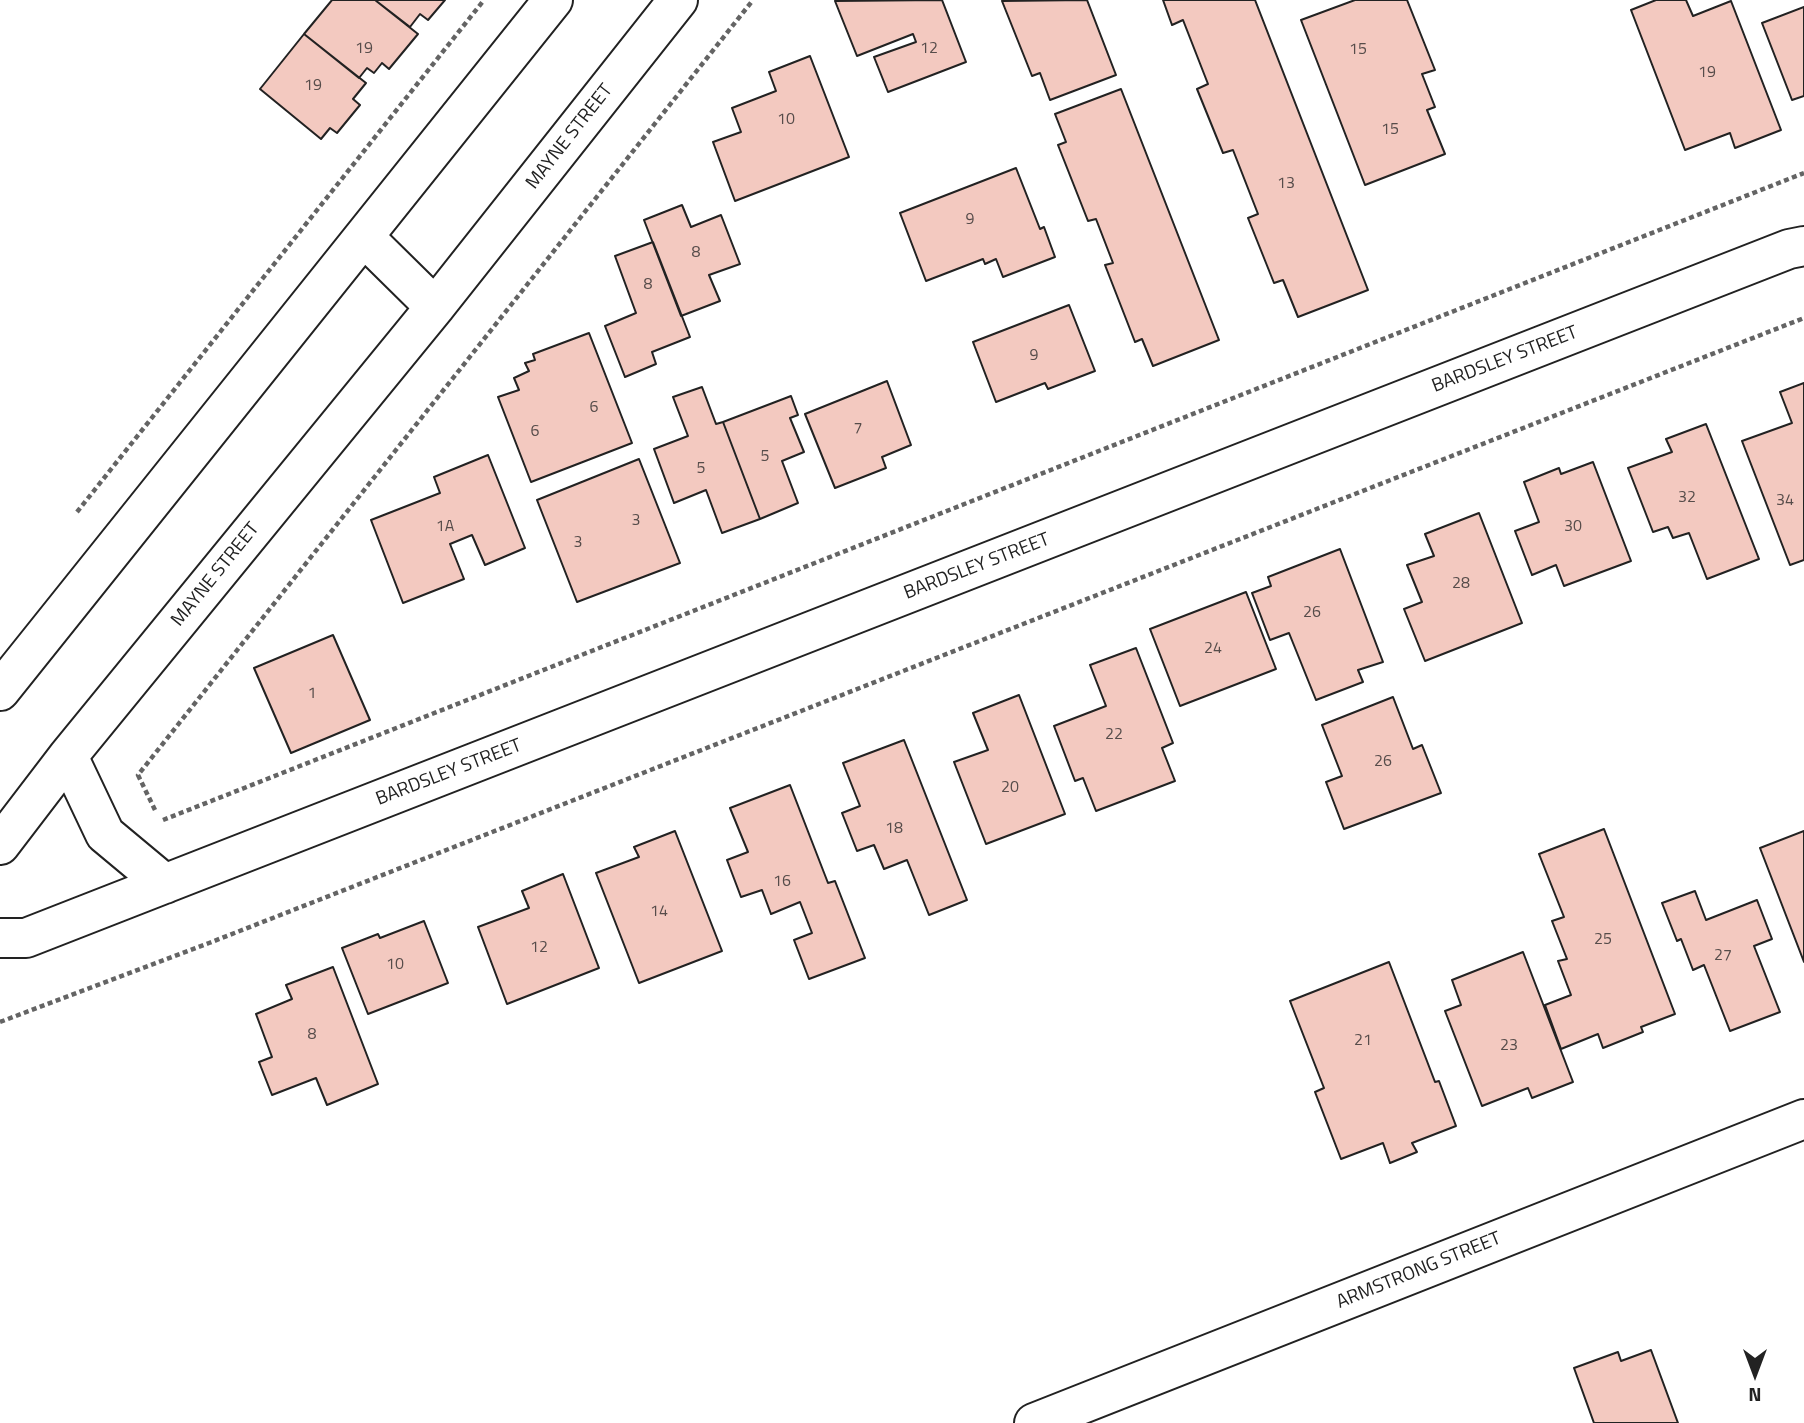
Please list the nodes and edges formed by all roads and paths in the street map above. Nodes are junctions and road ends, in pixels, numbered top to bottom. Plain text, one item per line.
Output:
1 (484, 0) edge
2 (553, 0) edge
3 (678, 0) edge
4 (753, 0) edge
5 (1804, 173) edge
6 (364, 237) junction
7 (1799, 245) edge
8 (435, 307) junction
9 (1804, 318) edge
10 (69, 522) dead end
11 (0, 691) edge
12 (68, 756) junction
13 (0, 845) edge
14 (165, 884) junction
15 (0, 937) edge
16 (0, 1022) edge
17 (1804, 1119) edge
18 (1034, 1423) edge

1 - 10 path
2 - 6 street
3 - 8 street, MAYNE STREET
4 - 5 path
6 - 8 street
6 - 11 street
7 - 14 street, BARDSLEY STREET
8 - 12 street, MAYNE STREET
9 - 16 path
12 - 13 street, MAYNE STREET
12 - 14 street
14 - 15 street, BARDSLEY STREET
17 - 18 street, ARMSTRONG STREET

